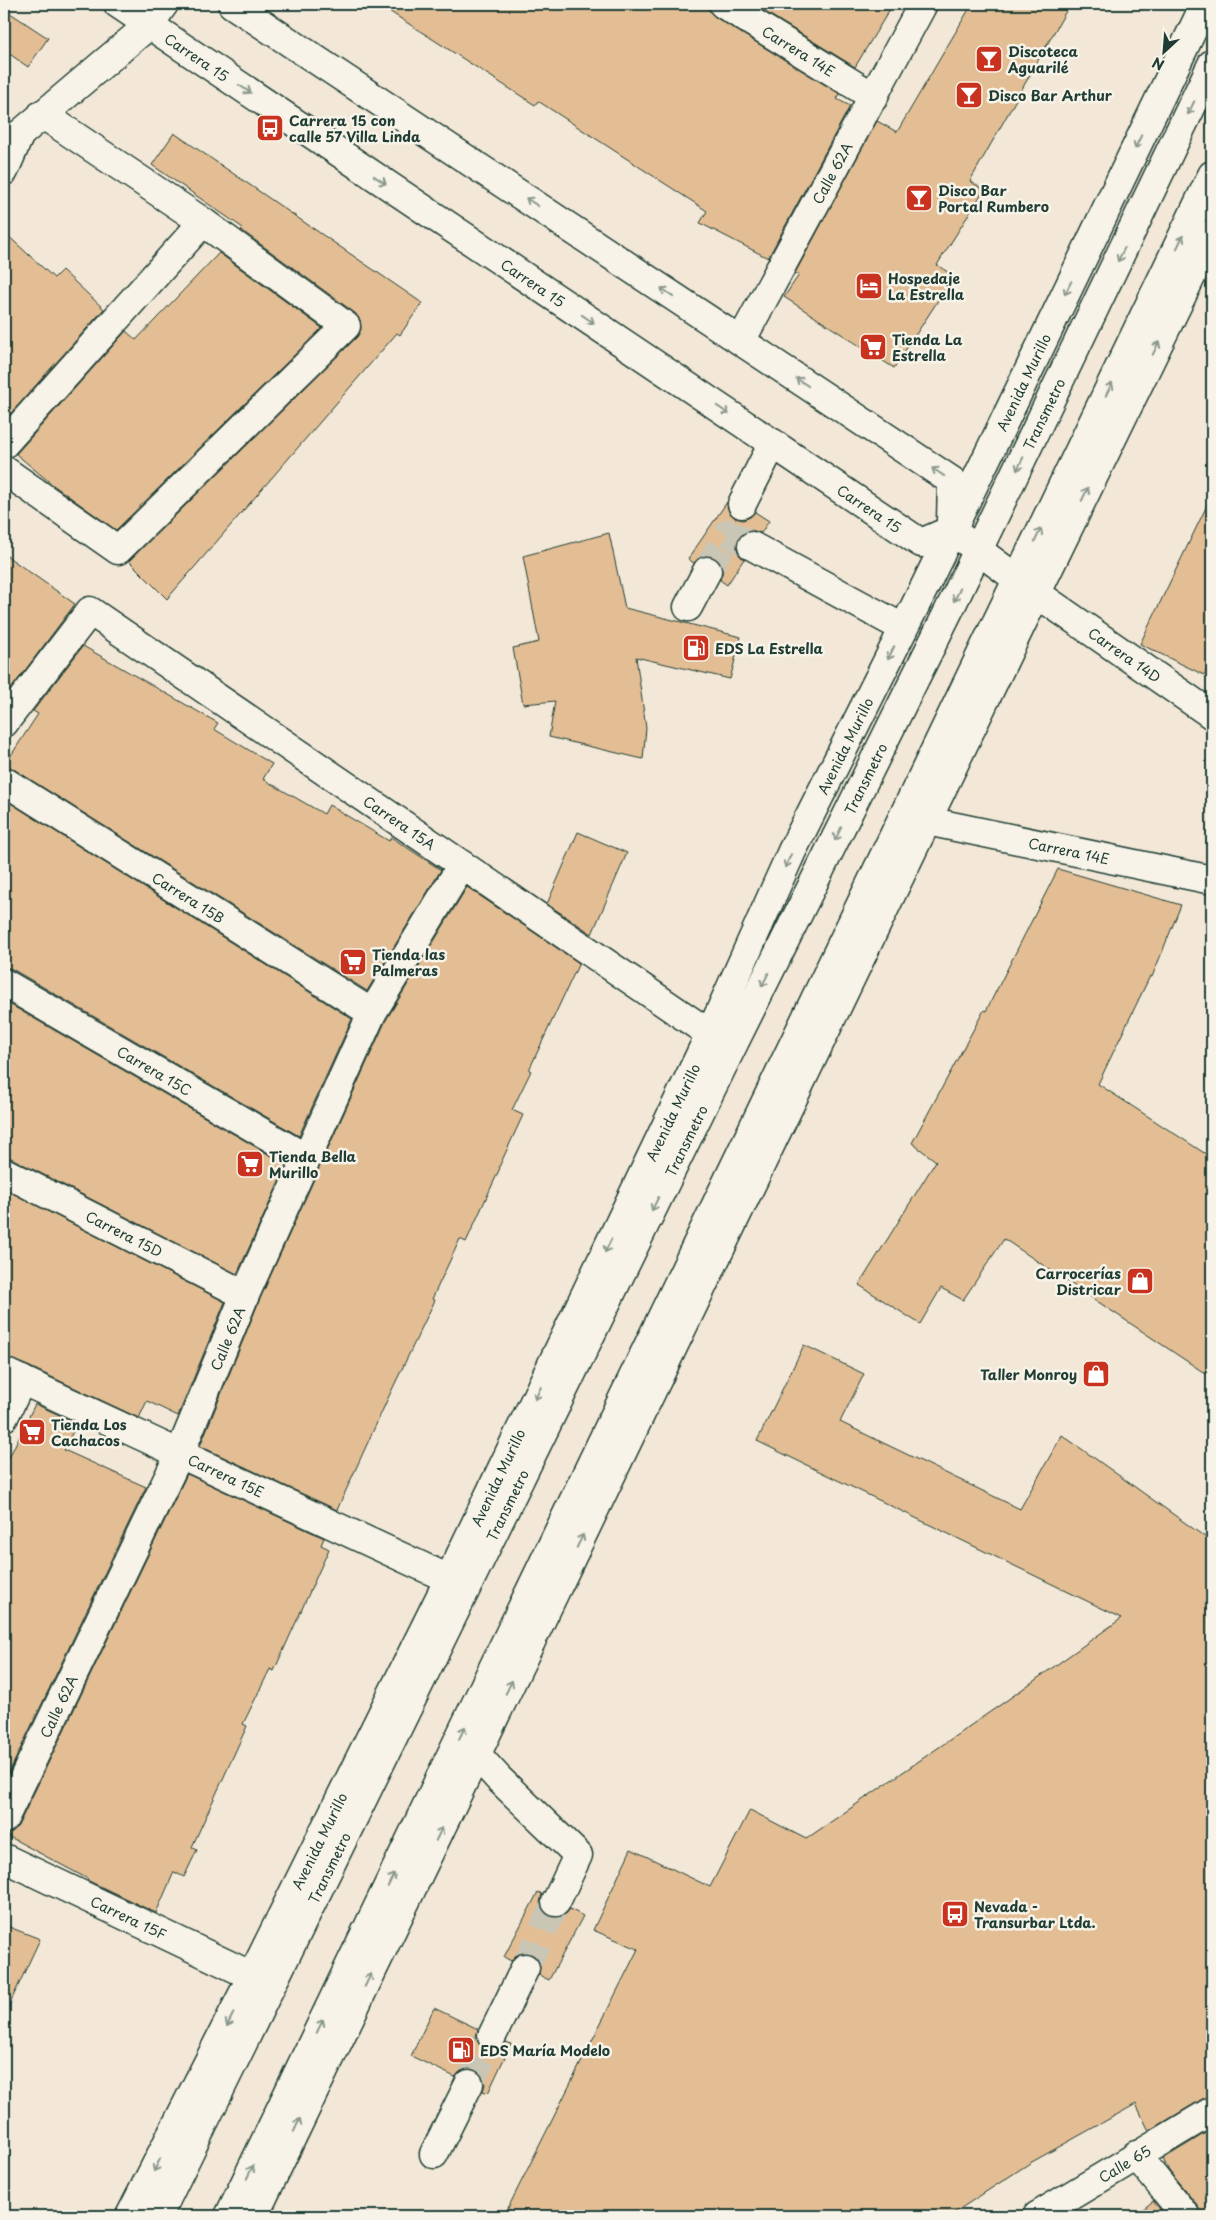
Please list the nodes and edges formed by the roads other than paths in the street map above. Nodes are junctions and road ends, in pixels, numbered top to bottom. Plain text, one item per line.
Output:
1 (118, 4) edge
2 (232, 4) edge
3 (723, 4) edge
4 (923, 4) edge
5 (1205, 4) edge
6 (156, 14) edge
7 (1212, 64) edge
8 (874, 97) junction
9 (42, 114) junction
10 (12, 138) edge
11 (4, 171) edge
12 (1212, 175) edge
13 (203, 222) junction
14 (1211, 241) edge
15 (741, 341) junction
16 (4, 444) edge
17 (773, 444) junction
18 (4, 470) edge
19 (742, 504) dead end
20 (951, 530) junction
21 (752, 546) tunnel mouth
22 (978, 551) junction
23 (707, 572) tunnel mouth
24 (1026, 586) junction
25 (688, 607) dead end
26 (903, 628) junction
27 (1212, 715) edge
28 (4, 723) edge
29 (4, 781) edge
30 (927, 821) junction
31 (462, 865) junction
32 (1212, 880) edge
33 (4, 983) edge
34 (372, 1014) junction
35 (710, 1034) junction
36 (306, 1158) junction
37 (4, 1172) edge
38 (245, 1295) junction
39 (13, 1376) edge
40 (4, 1417) edge
41 (180, 1453) junction
42 (449, 1578) junction
43 (477, 1755) junction
44 (4, 1819) edge
45 (4, 1858) edge
46 (556, 1902) tunnel mouth
47 (525, 1968) tunnel mouth
48 (252, 1976) junction
49 (492, 2036) tunnel mouth
50 (469, 2084) tunnel mouth
51 (1212, 2111) edge
52 (434, 2154) dead end
53 (1136, 2155) junction
54 (130, 2216) edge
55 (158, 2216) edge
56 (229, 2216) edge
57 (254, 2216) edge
58 (1037, 2216) edge
59 (1186, 2216) edge

1 - 6 main road, Carrera 15
15 -> 2 main road
3 - 8 main road, Carrera 14E
4 - 8 main road, Calle 62A
5 -> 20 main road, Avenida Murillo
6 - 9 main road
6 -> 17 main road, Carrera 15
7 -> 22 main road, Transmetro
8 - 15 main road, Calle 62A
9 - 10 main road
9 - 13 main road
10 - 11 main road
24 -> 12 main road
13 - 16 main road
13 - 18 main road
24 -> 14 main road
20 -> 15 main road
17 - 19 main road
17 - 20 main road, Carrera 15
20 - 22 main road
20 - 26 main road, Avenida Murillo
21 - 26 main road
22 - 24 main road
22 -> 55 main road, Transmetro
23 - 25 main road
24 - 27 main road, Carrera 14D
24 - 30 main road
56 -> 24 main road
26 -> 35 main road, Avenida Murillo
28 - 31 main road, Carrera 15A
29 - 34 main road, Carrera 15B
30 - 32 main road, Carrera 14E
43 -> 30 main road
31 - 34 main road, Calle 62A
31 - 35 main road, Carrera 15A
33 - 36 main road, Carrera 15C
34 - 36 main road, Calle 62A
35 -> 42 main road, Avenida Murillo
36 - 38 main road, Calle 62A
37 - 38 main road, Carrera 15D
38 - 41 main road, Calle 62A
39 - 40 main road
39 - 41 main road, Carrera 15E
41 - 42 main road, Carrera 15E
41 - 44 main road, Calle 62A
42 - 48 main road, Avenida Murillo
43 - 46 main road
57 -> 43 main road
45 - 48 main road, Carrera 15F
47 - 49 main road
48 -> 54 main road, Avenida Murillo
50 - 52 main road
51 - 53 main road, Calle 65
53 - 58 main road, Calle 65
53 - 59 main road

